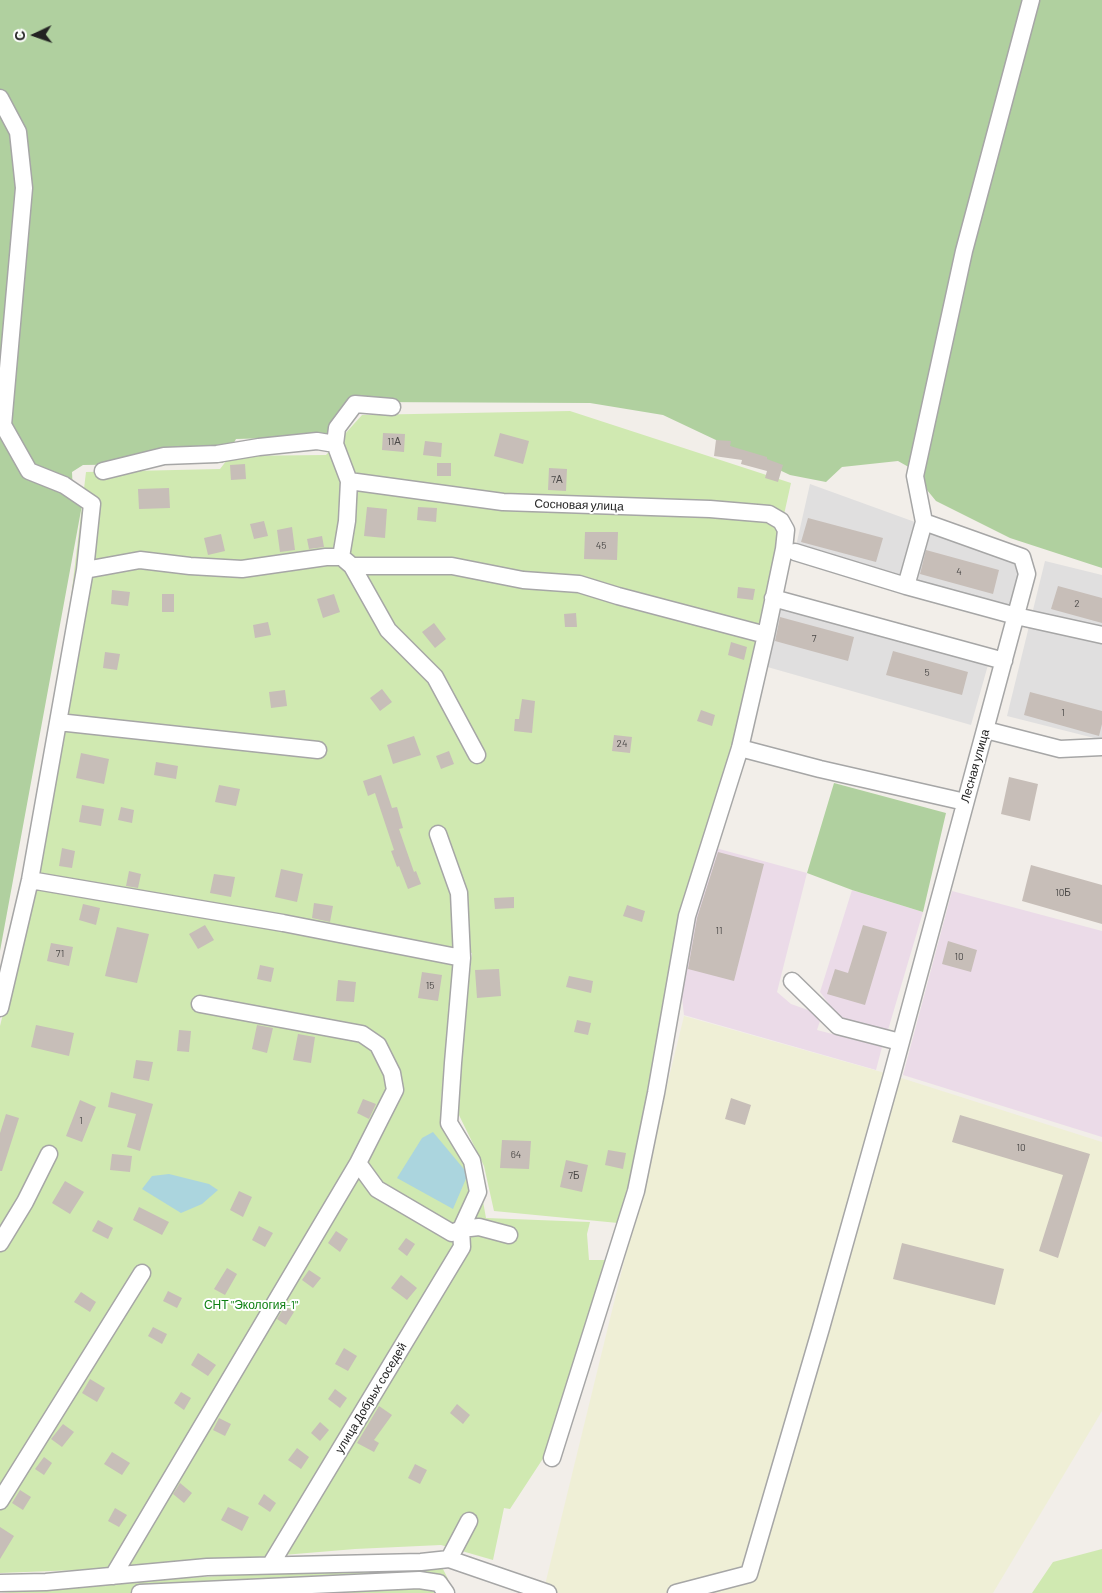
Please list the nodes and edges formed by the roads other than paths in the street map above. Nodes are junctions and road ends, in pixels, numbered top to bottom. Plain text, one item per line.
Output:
1 (1031, 0) edge
2 (0, 98) edge
3 (392, 407) dead end
4 (335, 444) junction
5 (103, 471) dead end
6 (348, 481) junction
7 (924, 522) junction
8 (790, 550) junction
9 (347, 561) junction
10 (85, 570) junction
11 (906, 586) junction
12 (773, 598) junction
13 (1016, 616) junction
14 (766, 635) junction
15 (1102, 635) edge
16 (1004, 661) junction
17 (58, 722) junction
18 (986, 730) junction
19 (1102, 747) edge
20 (740, 748) junction
21 (318, 750) dead end
22 (477, 755) dead end
23 (965, 802) junction
24 (438, 834) dead end
25 (30, 880) junction
26 (462, 958) junction
27 (792, 981) dead end
28 (200, 1004) dead end
29 (0, 1008) edge
30 (900, 1042) junction
31 (49, 1154) dead end
32 (358, 1163) junction
33 (461, 1229) junction
34 (509, 1236) dead end
35 (0, 1243) edge
36 (142, 1273) dead end
37 (552, 1458) dead end
38 (0, 1501) edge
39 (469, 1521) dead end
40 (449, 1559) junction
41 (271, 1564) junction
42 (113, 1576) junction
43 (0, 1582) edge
44 (140, 1593) edge
45 (446, 1593) edge
46 (548, 1593) edge
47 (676, 1593) edge

1 - 7 street
2 - 10 street
3 - 4 street
4 - 5 street
4 - 6 street
6 - 8 street, Сосновая улица
6 - 9 street
7 - 11 street
7 - 13 street, Лесная улица
8 - 11 street
8 - 12 street
9 - 10 street
9 - 14 street
9 - 22 street
10 - 17 street
11 - 13 street
12 - 14 street
12 - 16 street
13 - 15 street
13 - 16 street, Лесная улица
14 - 20 street
16 - 18 street, Лесная улица
17 - 21 street
17 - 25 street
18 - 19 street
18 - 23 street, Лесная улица
20 - 23 street
20 - 37 street
23 - 30 street, Лесная улица
24 - 26 street, улица Добрых соседей
25 - 26 street
25 - 29 street
26 - 33 street, улица Добрых соседей
27 - 30 street
28 - 32 street
30 - 47 street, Лесная улица
31 - 35 street
32 - 33 street
32 - 42 street
33 - 34 street
33 - 41 street, улица Добрых соседей
36 - 38 street
39 - 40 street
40 - 41 street
40 - 46 street
41 - 42 street
42 - 43 street
44 - 45 street

